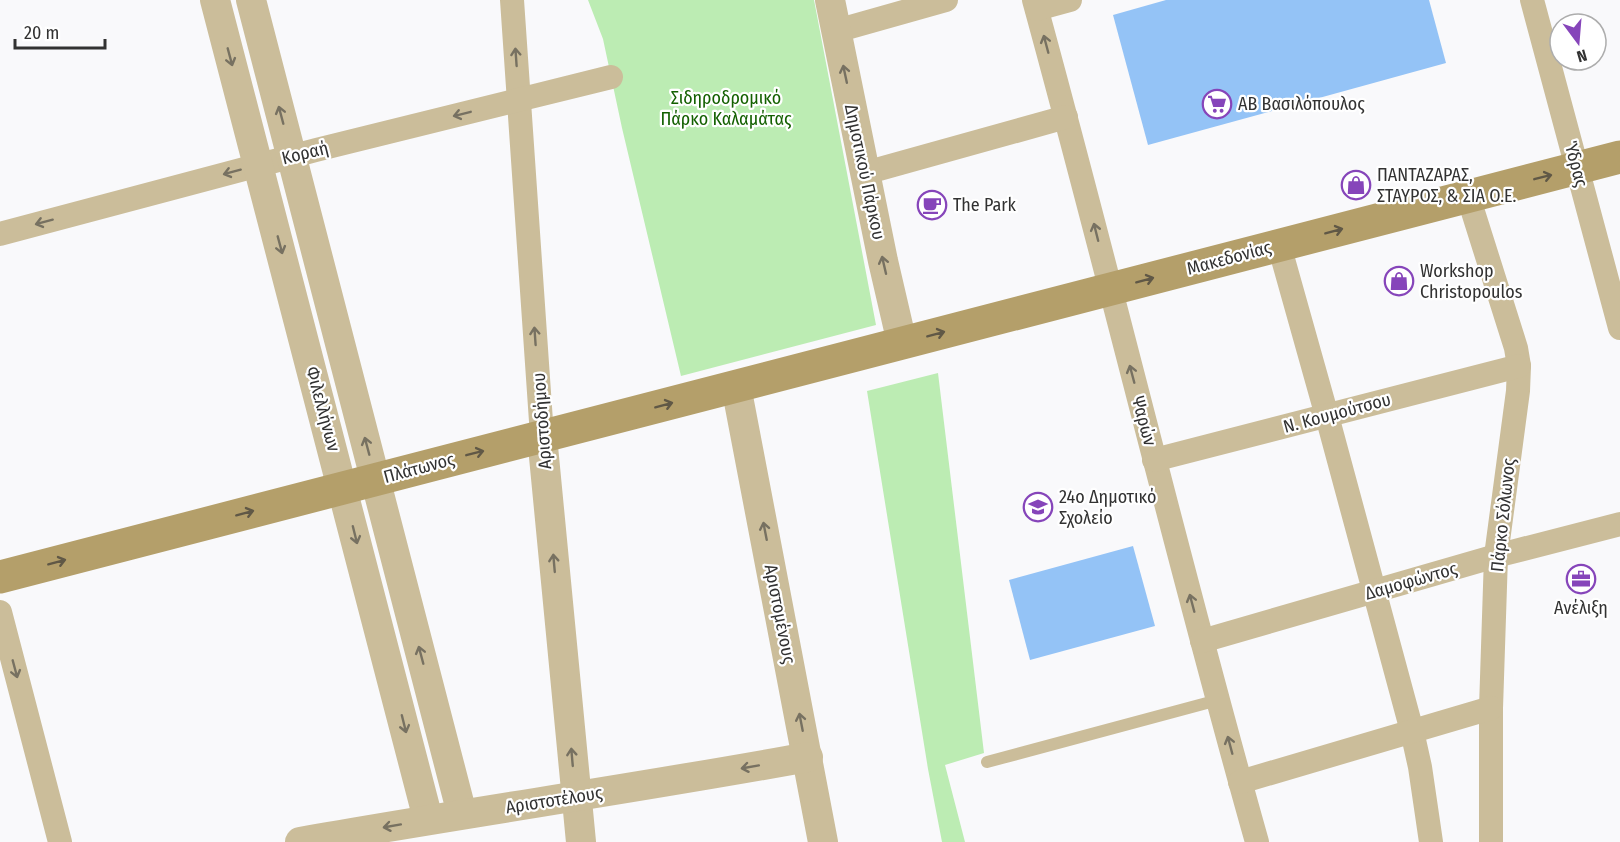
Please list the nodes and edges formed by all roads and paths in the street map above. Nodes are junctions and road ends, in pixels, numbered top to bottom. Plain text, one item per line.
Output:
1 (215, 0) edge
2 (251, 0) edge
3 (512, 0) edge
4 (830, 0) edge
5 (946, 0) edge
6 (1070, 0) edge
7 (1532, 0) edge
8 (1035, 4) edge
9 (836, 31) junction
10 (611, 77) dead end
11 (519, 101) junction
12 (1066, 117) junction
13 (292, 156) junction
14 (1620, 157) edge
15 (259, 165) junction
16 (1577, 168) junction
17 (866, 173) junction
18 (1468, 196) junction
19 (0, 234) edge
20 (1279, 245) junction
21 (1110, 289) junction
22 (1620, 328) edge
23 (902, 343) junction
24 (839, 359) joint
25 (1519, 366) junction
26 (736, 386) junction
27 (1327, 416) junction
28 (542, 436) junction
29 (1154, 460) junction
30 (376, 479) junction
31 (343, 488) junction
32 (1620, 524) edge
33 (1496, 556) junction
34 (0, 577) edge
35 (1375, 591) junction
36 (0, 612) edge
37 (1202, 641) junction
38 (1218, 700) junction
39 (1491, 708) junction
40 (1412, 731) junction
41 (808, 757) junction
42 (987, 762) dead end
43 (1239, 782) junction
44 (576, 797) junction
45 (462, 814) junction
46 (428, 819) junction
47 (60, 842) edge
48 (300, 842) edge
49 (581, 842) edge
50 (823, 842) edge
51 (1257, 842) edge
52 (1431, 842) edge
53 (1491, 842) edge

1 -> 15 street, Φιλελλήνων
13 -> 2 street, Φιλελλήνων
11 -> 3 street, Αριστοδήμου
4 - 9 street, Δημοτικού Πάρκου
5 - 9 street
6 - 8 street
7 - 16 street, Ύδρας
12 -> 8 street, Ψαρών
17 -> 9 street, Δημοτικού Πάρκου
10 - 11 street, Κοραή
11 -> 13 street, Κοραή
28 -> 11 street, Αριστοδήμου
12 - 17 street
21 -> 12 street, Ψαρών
13 - 15 street, Κοραή
30 -> 13 street, Φιλελλήνων
14 - 16 main road, Μακεδονίας
15 -> 19 street, Κοραή
15 -> 31 street, Φιλελλήνων
18 -> 16 main road, Μακεδονίας
16 - 22 street, Ύδρας
23 -> 17 street, Δημοτικού Πάρκου
20 -> 18 main road, Μακεδονίας
18 - 25 street, Πάρκο Σόλωνος
21 -> 20 main road, Μακεδονίας
20 - 27 street
23 -> 21 main road, Μακεδονίας
29 -> 21 street, Ψαρών
23 - 24 main road, Μακεδονίας
24 - 26 main road, Πλάτωνος
25 - 27 street, Ν. Κουμούτσου
25 - 33 street, Πάρκο Σόλωνος
28 -> 26 main road, Πλάτωνος
41 -> 26 street, Αριστομένους
27 - 29 street, Ν. Κουμούτσου
27 - 35 street
30 -> 28 main road, Πλάτωνος
44 -> 28 street, Αριστοδήμου
37 -> 29 street, Ψαρών
30 - 31 main road, Πλάτωνος
45 -> 30 street, Φιλελλήνων
34 -> 31 main road, Πλάτωνος
31 -> 46 street, Φιλελλήνων
32 - 33 street, Δαμοφώντος
33 - 35 street, Δαμοφώντος
33 - 39 street, Πάρκο Σόλωνος
35 - 37 street, Δαμοφώντος
35 - 40 street
36 -> 47 street
37 - 38 street, Ψαρών
38 - 42 lane
43 -> 38 street, Ψαρών
39 - 40 street
39 - 53 street, Πάρκο Σόλωνος
40 - 43 street
40 - 52 street
41 -> 44 street, Αριστοτέλους
41 - 50 street, Αριστομένους
43 - 51 street, Ψαρών
44 - 45 street, Αριστοτέλους
44 - 49 street, Αριστοδήμου
45 - 46 street, Αριστοτέλους
46 -> 48 street, Αριστοτέλους

